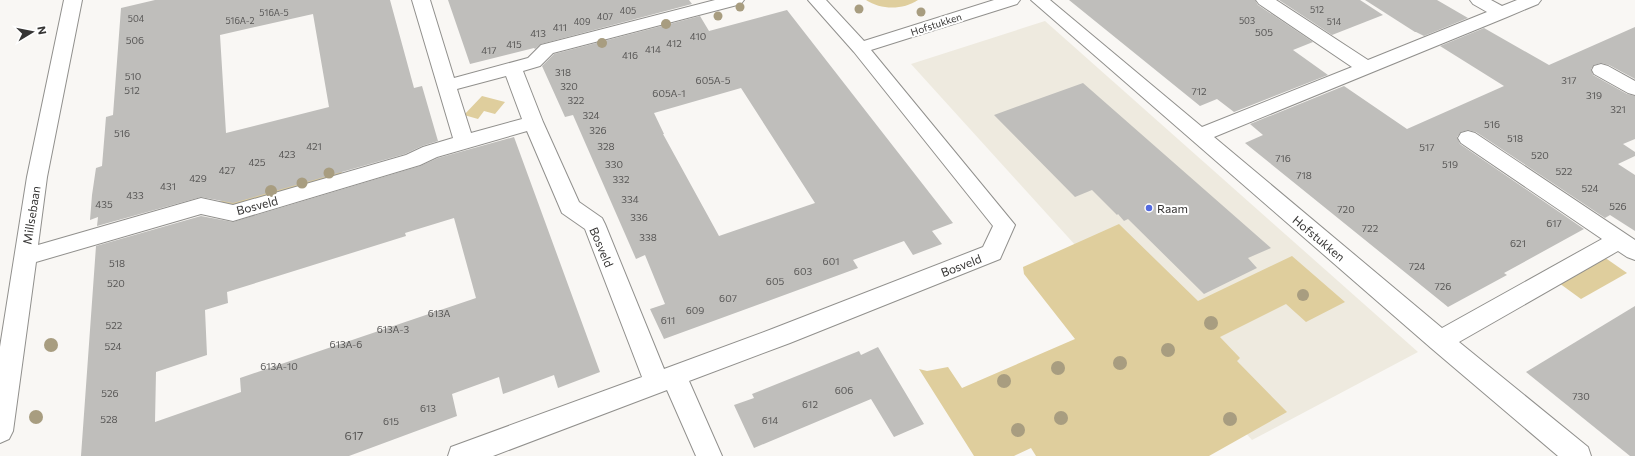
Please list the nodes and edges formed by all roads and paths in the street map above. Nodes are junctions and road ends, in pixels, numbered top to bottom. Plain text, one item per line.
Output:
1 (73, 0) edge
2 (421, 0) edge
3 (735, 0) edge
4 (817, 0) edge
5 (1011, 0) edge
6 (1040, 0) edge
7 (1265, 0) edge
8 (1479, 0) edge
9 (1532, 0) edge
10 (1501, 13) junction
11 (860, 48) junction
12 (513, 68) junction
13 (1366, 68) junction
14 (1601, 70) dead end
15 (447, 86) junction
16 (1635, 89) edge
17 (533, 122) junction
18 (1199, 136) junction
19 (1468, 138) dead end
20 (464, 142) junction
21 (1627, 246) edge
22 (25, 257) junction
23 (1440, 341) junction
24 (666, 379) junction
25 (0, 431) edge
26 (461, 456) edge
27 (709, 456) edge
28 (1578, 456) edge

1 - 22 street, Millsebaan
2 - 15 street
3 - 12 street
4 - 11 street, Bosveld
5 - 11 street, Hofstukken
6 - 18 street, Hofstukken
7 - 13 street
8 - 10 street
9 - 10 street
10 - 13 street
11 - 24 street, Bosveld
12 - 15 street
12 - 17 street, Bosveld
13 - 18 street
14 - 16 street
15 - 20 street
17 - 20 street, Bosveld
17 - 24 street, Bosveld
18 - 23 street, Hofstukken
19 - 21 street
20 - 22 street, Bosveld
21 - 23 street
22 - 25 street, Millsebaan
23 - 28 street, Hofstukken
24 - 26 street, Bosveld
24 - 27 street, Bosveld

